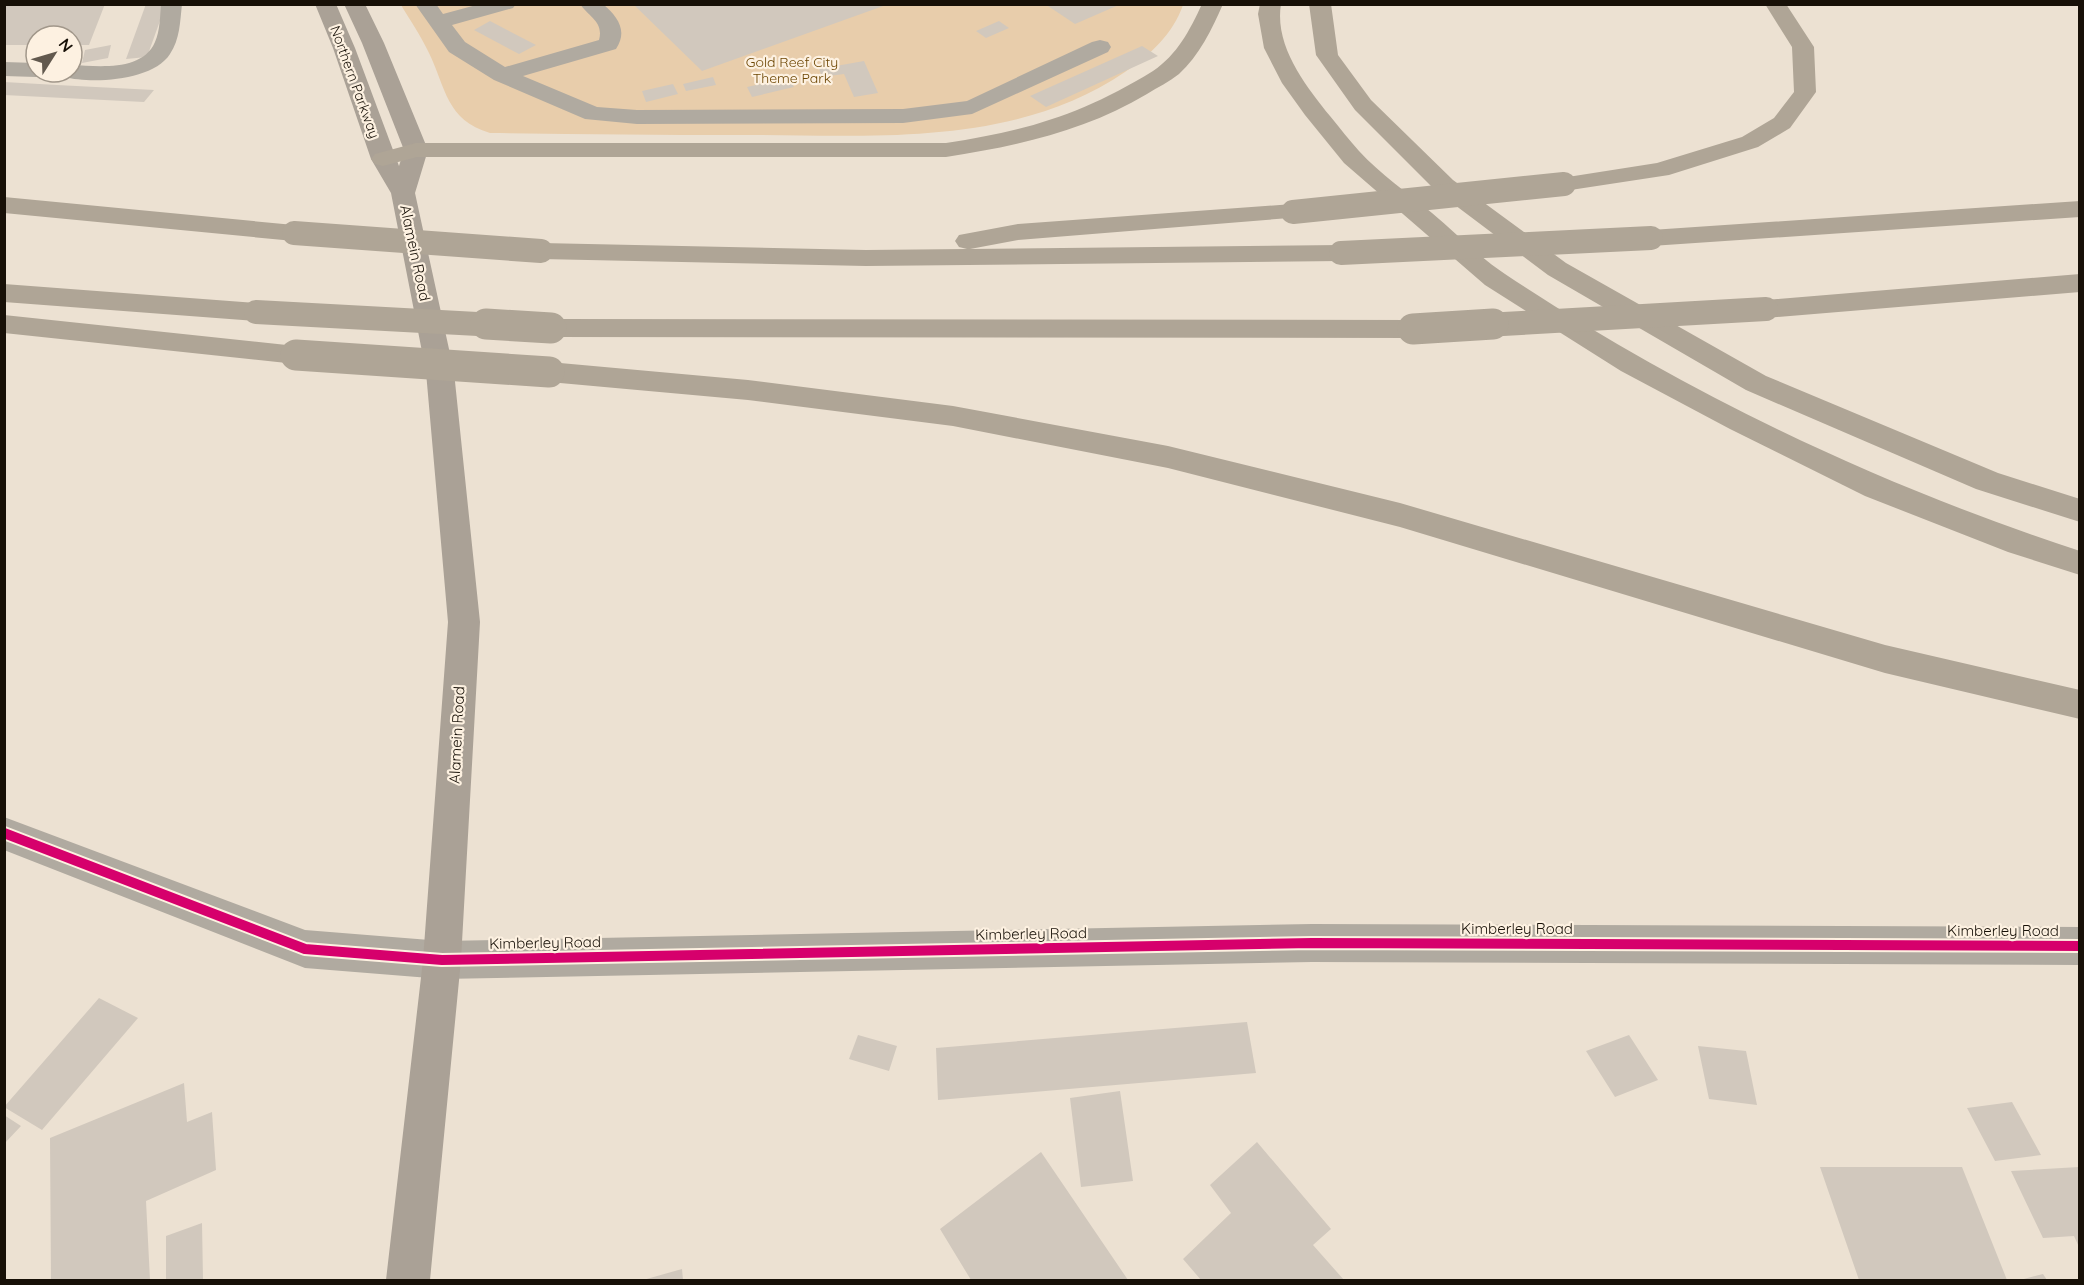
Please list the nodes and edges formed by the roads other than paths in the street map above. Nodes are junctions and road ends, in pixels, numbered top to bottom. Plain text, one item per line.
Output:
1 (172, 4) edge
2 (325, 4) edge
3 (354, 4) edge
4 (506, 4) edge
5 (590, 4) edge
6 (1213, 4) edge
7 (1271, 4) edge
8 (1320, 4) edge
9 (1775, 4) edge
10 (431, 13) edge
11 (1100, 46) dead end
12 (4, 69) edge
13 (24, 70) edge
14 (84, 72) edge
15 (502, 75) junction
16 (417, 150) junction
17 (383, 159) junction
18 (403, 193) junction
19 (4, 206) edge
20 (2079, 209) edge
21 (866, 258) junction
22 (2079, 283) edge
23 (4, 293) edge
24 (4, 324) edge
25 (2079, 511) edge
26 (2079, 563) edge
27 (2079, 705) edge
28 (4, 833) edge
29 (2079, 946) edge
30 (442, 960) junction
31 (408, 1281) edge

1 - 14 street
2 - 17 main road, Northern Parkway
3 - 16 main road, Northern Parkway
4 - 10 street
5 - 15 street
6 - 16 highway
7 - 26 highway
8 - 25 highway
9 - 21 highway, bridge
10 - 15 street
11 - 15 street
12 - 13 street
16 - 17 highway
16 - 18 main road, Alamein Road
17 - 18 main road, Alamein Road
18 - 30 main road, Alamein Road
19 - 21 highway, bridge
20 - 21 highway, bridge
22 - 23 highway, bridge
24 - 27 highway, bridge
28 - 30 street, Kimberley Road
29 - 30 street, Kimberley Road
30 - 31 main road, Alamein Road

